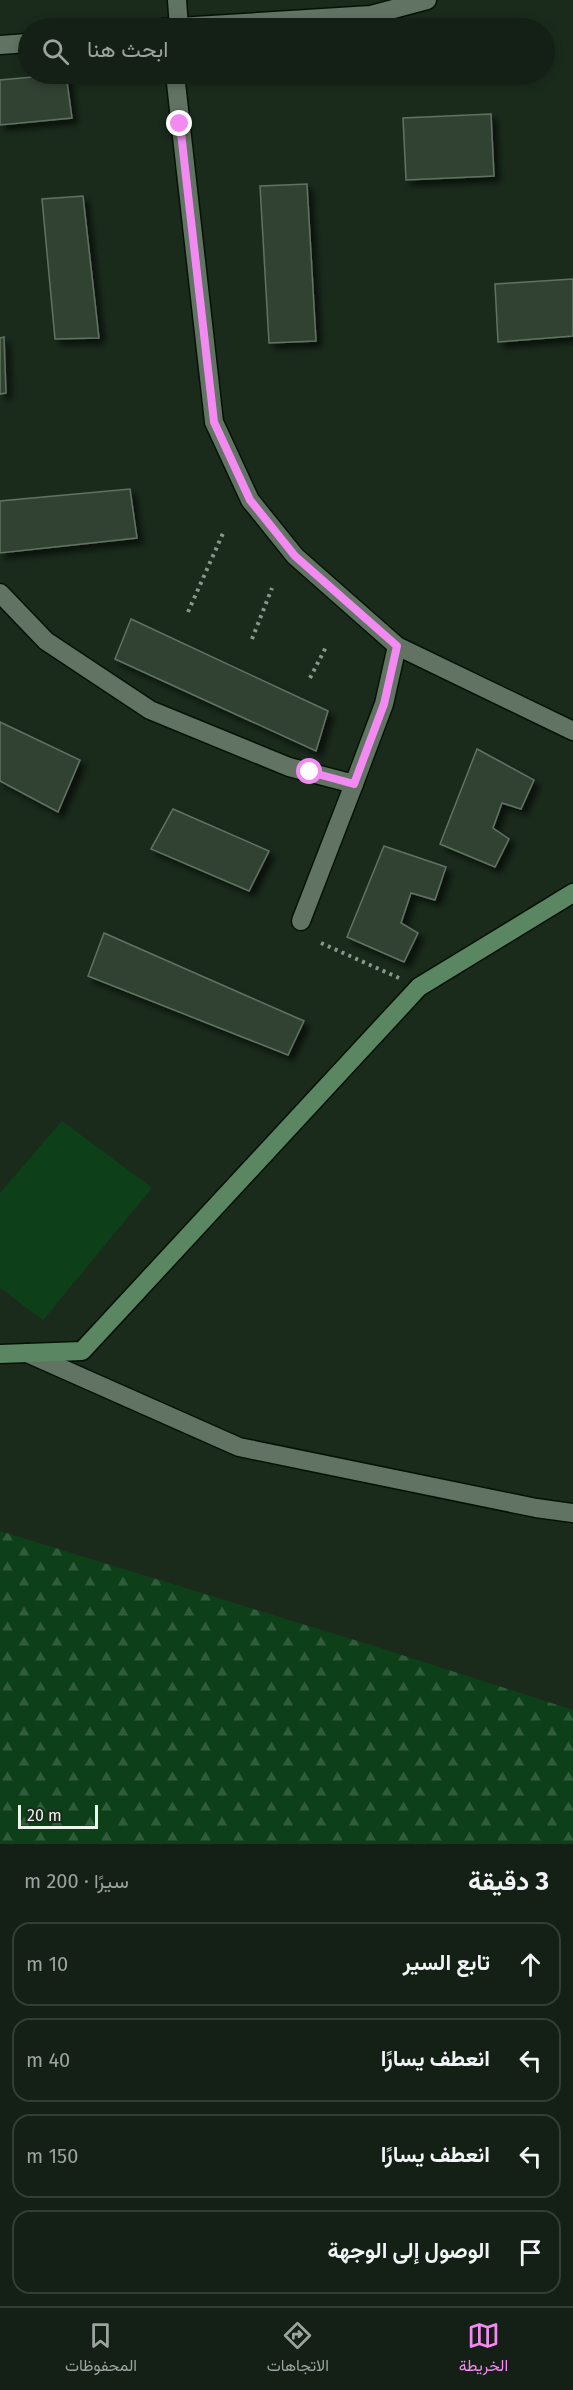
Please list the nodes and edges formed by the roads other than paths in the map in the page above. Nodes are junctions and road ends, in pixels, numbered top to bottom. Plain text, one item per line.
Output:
1 (177, 0) edge
2 (427, 0) edge
3 (175, 18) edge
4 (326, 18) edge
5 (18, 44) edge
6 (0, 45) edge
7 (176, 84) edge
8 (0, 593) edge
9 (397, 646) junction
10 (573, 731) edge
11 (354, 784) junction
12 (573, 893) edge
13 (301, 921) dead end
14 (27, 1353) junction
15 (0, 1354) edge
16 (573, 1513) edge

1 - 3 street
2 - 4 street
5 - 6 street
7 - 9 street
8 - 11 street
9 - 10 street
9 - 11 street
11 - 13 street
12 - 14 main road
14 - 15 main road
14 - 16 street

